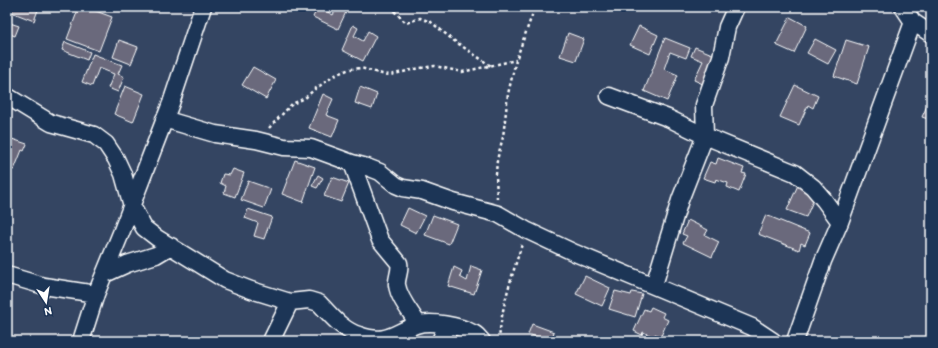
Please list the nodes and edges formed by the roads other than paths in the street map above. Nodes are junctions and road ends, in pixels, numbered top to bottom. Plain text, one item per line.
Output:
1 (203, 7) edge
2 (736, 7) edge
3 (903, 7) edge
4 (913, 22) junction
5 (931, 34) edge
6 (7, 96) edge
7 (609, 96) dead end
8 (164, 119) junction
9 (705, 136) junction
10 (352, 163) junction
11 (132, 206) junction
12 (840, 222) junction
13 (171, 246) junction
14 (105, 274) junction
15 (7, 275) edge
16 (654, 285) junction
17 (96, 294) junction
18 (290, 302) junction
19 (418, 324) junction
20 (447, 325) junction
21 (81, 341) edge
22 (271, 341) edge
23 (440, 341) edge
24 (482, 341) edge
25 (773, 341) edge
26 (795, 341) edge

1 - 8 street
2 - 9 street
3 - 4 street
4 - 5 street
4 - 12 street
6 - 11 street
7 - 9 street
8 - 10 street
8 - 11 street
9 - 12 street
9 - 16 street
10 - 16 street
10 - 19 street
11 - 13 street
11 - 14 street
12 - 26 street
13 - 14 street
13 - 18 street
14 - 17 street
15 - 17 street
16 - 25 street
17 - 21 street
18 - 19 street
18 - 22 street
19 - 20 street
20 - 23 street
20 - 24 street

